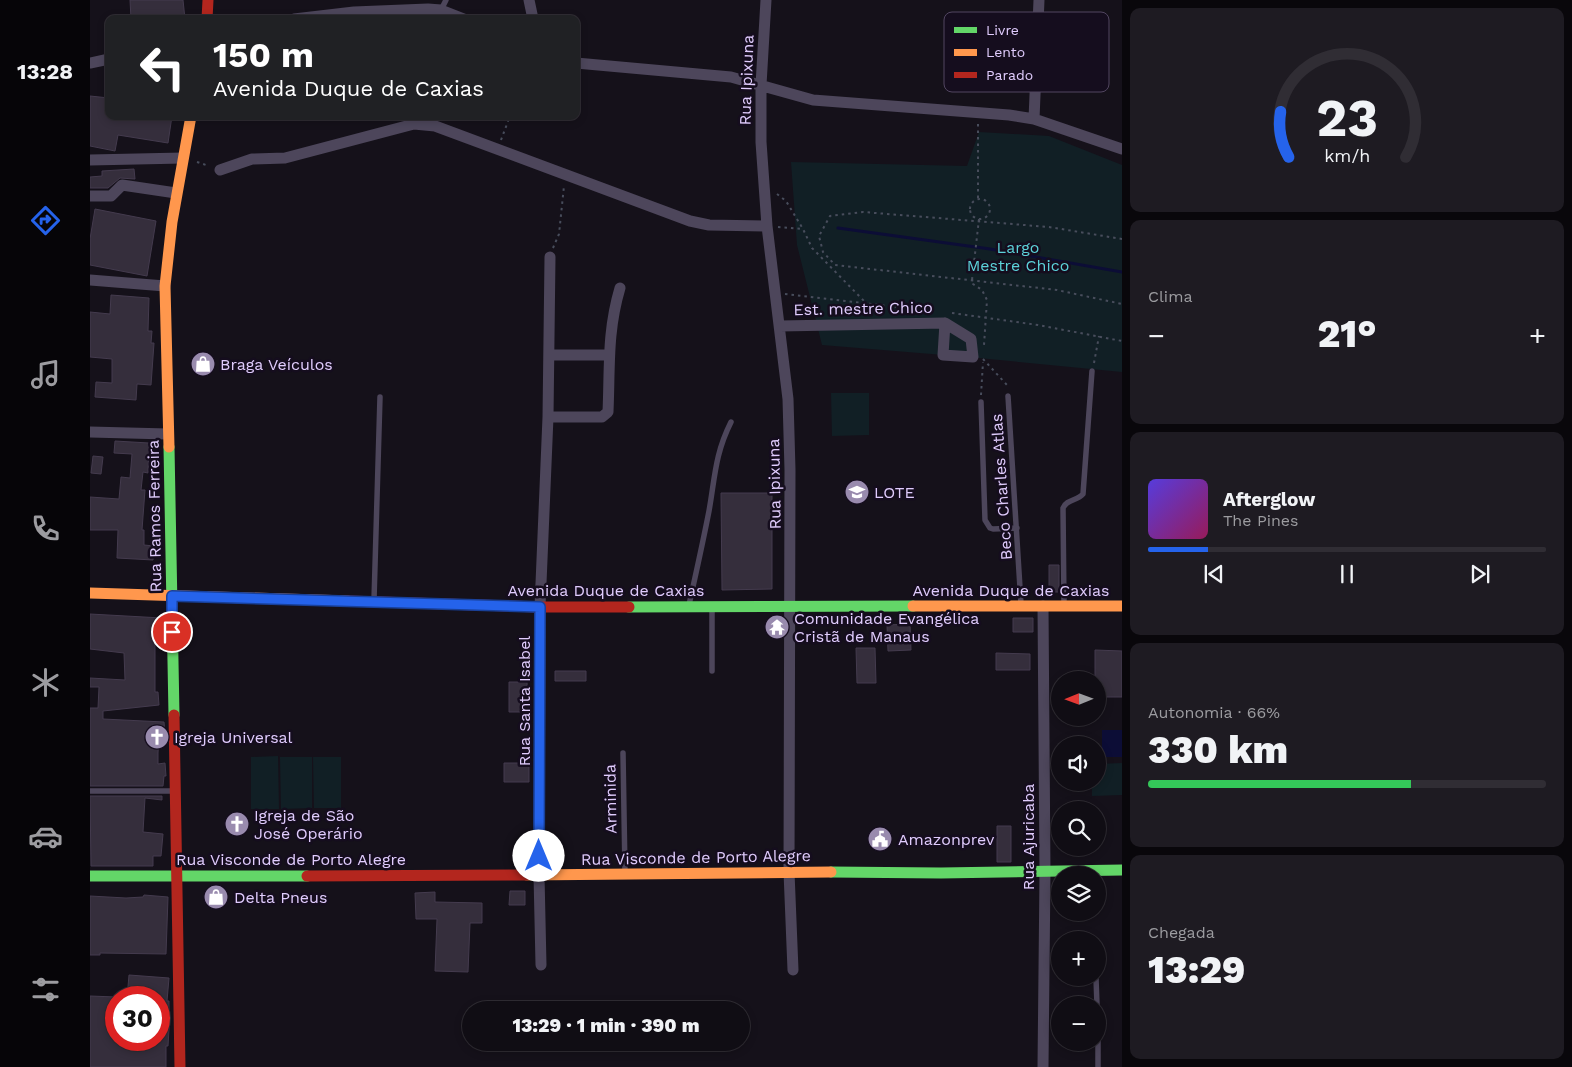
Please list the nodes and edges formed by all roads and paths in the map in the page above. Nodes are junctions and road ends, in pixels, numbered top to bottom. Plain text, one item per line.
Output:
1 (208, 0) edge
2 (529, 0) edge
3 (766, 0) edge
4 (443, 5) edge
5 (207, 15) edge
6 (328, 15) edge
7 (458, 15) edge
8 (532, 15) edge
9 (105, 60) edge
10 (580, 62) edge
11 (90, 63) edge
12 (762, 86) junction
13 (1035, 92) edge
14 (977, 112) junction
15 (1034, 119) junction
16 (190, 120) edge
17 (509, 120) edge
18 (498, 149) junction
19 (1122, 149) edge
20 (183, 158) junction
21 (90, 160) edge
22 (220, 170) joint
23 (558, 170) junction
24 (765, 191) junction
25 (176, 193) junction
26 (90, 196) edge
27 (978, 199) junction
28 (979, 220) junction
29 (767, 226) junction
30 (803, 229) junction
31 (1122, 239) edge
32 (550, 257) joint
33 (972, 278) dead end
34 (90, 280) edge
35 (166, 286) junction
36 (620, 288) dead end
37 (866, 303) dead end
38 (1122, 304) edge
39 (945, 323) dead end
40 (780, 326) junction
41 (1099, 336) dead end
42 (550, 355) junction
43 (608, 355) junction
44 (983, 359) dead end
45 (1092, 371) joint
46 (1008, 396) joint
47 (380, 397) dead end
48 (981, 402) dead end
49 (548, 417) junction
50 (731, 422) dead end
51 (90, 432) edge
52 (168, 434) junction
53 (1017, 528) junction
54 (90, 592) edge
55 (172, 596) junction
56 (374, 602) junction
57 (791, 606) junction
58 (1022, 606) junction
59 (1043, 606) junction
60 (1064, 606) junction
61 (1122, 606) edge
62 (540, 607) junction
63 (689, 607) junction
64 (712, 607) junction
65 (712, 671) dead end
66 (622, 753) dead end
67 (90, 791) edge
68 (176, 791) junction
69 (1122, 870) edge
70 (789, 872) junction
71 (1045, 872) junction
72 (625, 874) junction
73 (176, 875) junction
74 (539, 875) junction
75 (90, 876) edge
76 (541, 965) dead end
77 (793, 970) dead end
78 (1098, 1051) edge
79 (180, 1067) edge
80 (1043, 1067) edge
81 (1098, 1067) edge

1 - 5 street
2 - 8 street
3 - 12 street, Rua Ipixuna
4 - 6 street
4 - 7 street
9 - 11 street
10 - 12 street
12 - 14 street
12 - 24 street, Rua Ipixuna
13 - 15 street
14 - 15 street
14 - 27 path
15 - 19 street
16 - 20 street, Rua Ramos Ferreira
17 - 18 path
18 - 22 street
18 - 23 street
20 - 21 street
20 - 22 path
20 - 25 street, Rua Ramos Ferreira
23 - 29 street
23 - 32 path
24 - 29 street, Rua Ipixuna
24 - 30 path
25 - 26 street
25 - 35 street, Rua Ramos Ferreira
27 - 28 path
27 - 28 path
28 - 31 path
28 - 33 path
28 - 38 path
29 - 30 path
29 - 40 street, Rua Ipixuna
30 - 37 path
32 - 42 street, Rua Santa Isabel
34 - 35 street
35 - 52 street, Rua Ramos Ferreira
36 - 43 street
39 - 40 street, Est. mestre Chico
40 - 57 street, Rua Ipixuna
41 - 45 path
42 - 43 street
42 - 49 street, Rua Santa Isabel
43 - 49 street
44 - 46 path
45 - 60 lane
46 - 53 lane, Beco Charles Atlas
47 - 56 lane
48 - 53 lane
49 - 62 street, Rua Santa Isabel
50 - 63 lane
51 - 52 street
52 - 55 street, Rua Ramos Ferreira
53 - 58 lane, Beco Charles Atlas
54 - 55 street, Avenida Duque de Caxias
55 - 56 street, Avenida Duque de Caxias
55 - 68 street, Rua Ramos Ferreira
56 - 62 street, Avenida Duque de Caxias
57 - 58 street, Avenida Duque de Caxias
57 - 64 street, Avenida Duque de Caxias
57 - 70 street, Rua Ipixuna
58 - 59 street, Avenida Duque de Caxias
59 - 60 street, Avenida Duque de Caxias
59 - 71 street, Rua Ajuricaba
60 - 61 street, Avenida Duque de Caxias
62 - 63 street, Avenida Duque de Caxias
62 - 74 street, Rua Santa Isabel
63 - 64 street, Avenida Duque de Caxias
64 - 65 lane
66 - 72 lane, Arminida
67 - 68 lane
68 - 73 street, Rua Ramos Ferreira
69 - 71 street, Rua Visconde de Porto Alegre
70 - 71 street, Rua Visconde de Porto Alegre
70 - 72 street, Rua Visconde de Porto Alegre
70 - 77 street, Rua Ipixuna
71 - 80 street, Rua Ajuricaba
72 - 74 street, Rua Visconde de Porto Alegre
73 - 74 street, Rua Visconde de Porto Alegre
73 - 75 street, Rua Visconde de Porto Alegre
73 - 79 street, Rua Ramos Ferreira
74 - 76 street, Rua Santa Isabel
78 - 81 lane

